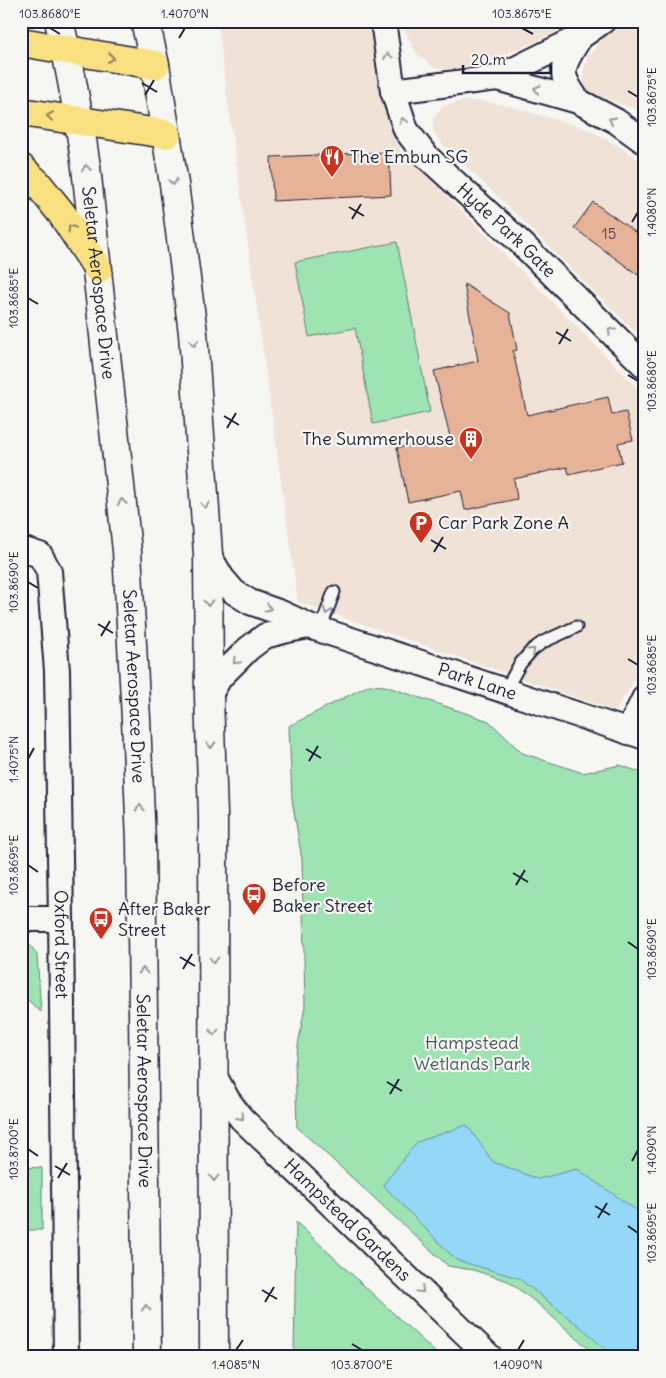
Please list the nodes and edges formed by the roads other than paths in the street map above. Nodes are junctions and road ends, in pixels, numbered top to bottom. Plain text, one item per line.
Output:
1 (59, 21) edge
2 (145, 21) edge
3 (383, 21) edge
4 (603, 21) edge
5 (580, 37) junction
6 (21, 42) edge
7 (66, 50) junction
8 (155, 65) junction
9 (497, 78) junction
10 (393, 91) junction
11 (578, 101) junction
12 (21, 112) edge
13 (80, 120) junction
14 (166, 134) junction
15 (645, 142) edge
16 (21, 168) edge
17 (98, 269) junction
18 (645, 366) edge
19 (21, 548) edge
20 (208, 554) junction
21 (334, 592) dead end
22 (576, 627) dead end
23 (315, 628) junction
24 (508, 692) junction
25 (209, 696) junction
26 (645, 697) edge
27 (636, 734) edge
28 (21, 919) edge
29 (61, 919) junction
30 (215, 1077) junction
31 (66, 1357) edge
32 (147, 1357) edge
33 (214, 1357) edge
34 (490, 1357) edge

1 - 7 street, Seletar Aerospace Drive
2 - 8 street
10 -> 3 street, Hyde Park Gate
4 - 5 street
5 - 9 street
5 - 11 street
6 - 7 main road
7 -> 8 main road
7 - 13 street, Seletar Aerospace Drive
8 - 14 street
9 - 10 street
11 -> 9 street
18 -> 10 street, Hyde Park Gate
15 -> 11 street
13 -> 12 main road
13 - 14 main road
17 -> 13 street, Seletar Aerospace Drive
14 -> 20 street
17 -> 16 main road
32 -> 17 street, Seletar Aerospace Drive
19 - 29 street, Oxford Street
20 -> 23 street, Park Lane
20 -> 25 street
21 -> 23 lane
24 -> 22 lane
23 - 24 street, Park Lane
23 -> 25 street, Park Lane
24 - 27 street, Park Lane
25 -> 30 street
26 - 27 street
28 - 29 street
29 - 31 street, Oxford Street
30 -> 33 street
30 -> 34 street, Hampstead Gardens

